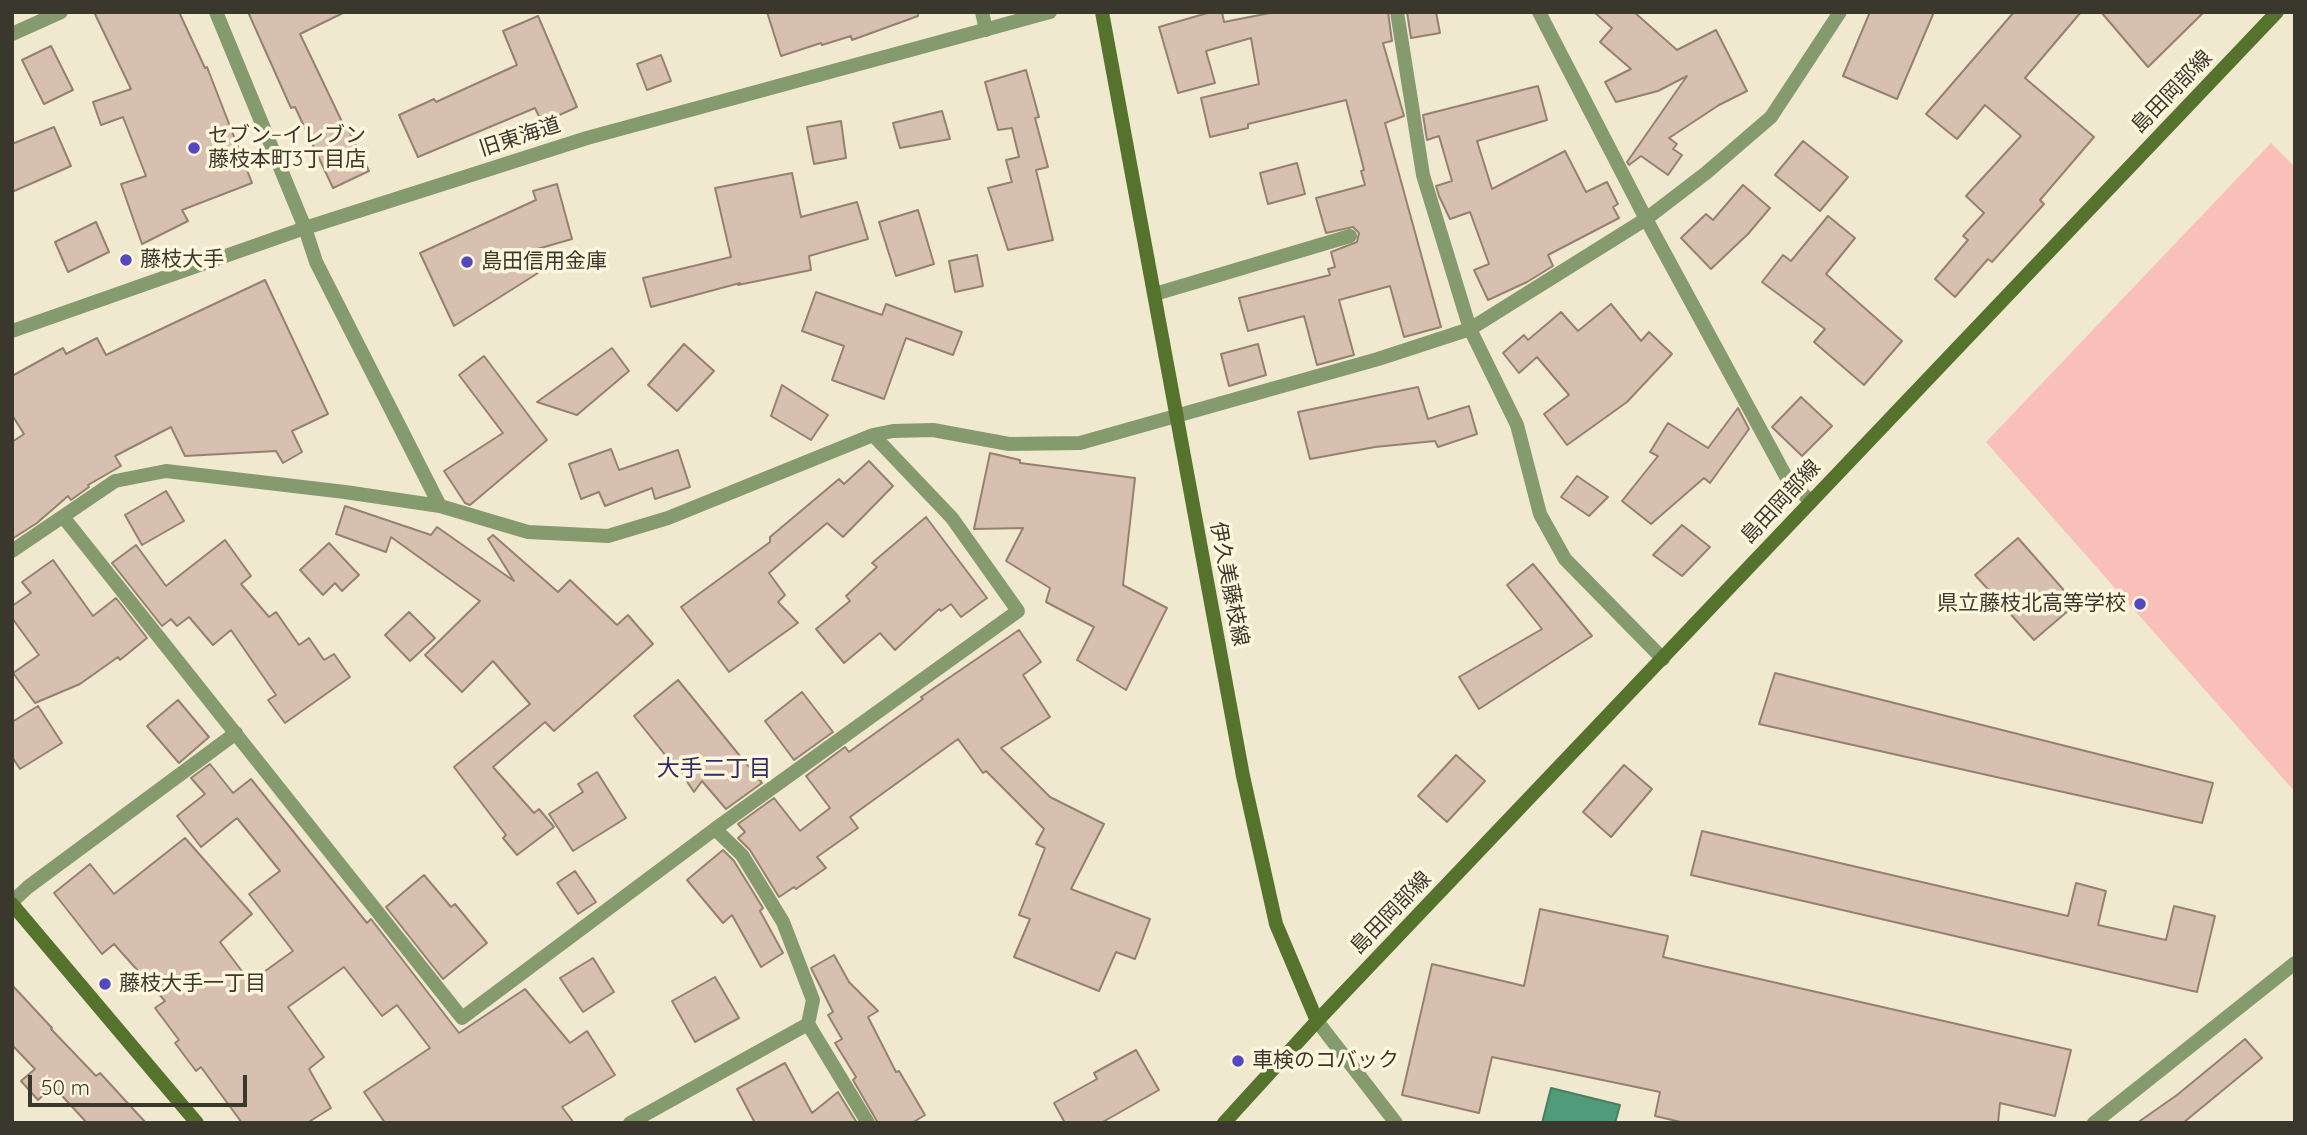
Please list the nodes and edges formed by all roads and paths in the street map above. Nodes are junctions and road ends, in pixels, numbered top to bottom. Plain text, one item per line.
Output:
1 (61, 12) edge
2 (216, 12) edge
3 (982, 12) edge
4 (1050, 12) edge
5 (1102, 12) edge
6 (1397, 12) edge
7 (1539, 12) edge
8 (1840, 12) edge
9 (2277, 12) edge
10 (986, 30) junction
11 (12, 34) edge
12 (1646, 219) junction
13 (306, 228) junction
14 (1350, 236) dead end
15 (1155, 294) junction
16 (1470, 329) junction
17 (12, 331) edge
18 (1176, 416) junction
19 (873, 435) junction
20 (1811, 501) junction
21 (440, 506) junction
22 (64, 517) junction
23 (12, 551) edge
24 (1664, 659) junction
25 (236, 733) junction
26 (715, 829) junction
27 (12, 903) edge
28 (2295, 963) edge
29 (1317, 1021) junction
30 (808, 1024) junction
31 (197, 1123) edge
32 (630, 1123) edge
33 (868, 1123) edge
34 (1224, 1123) edge
35 (1396, 1123) edge
36 (2094, 1123) edge

1 - 11 street
2 - 13 street
3 - 10 street
4 - 10 street, 旧東海道
5 - 15 main road, 伊久美藤枝線
6 - 16 street
7 - 12 street
8 - 12 street
9 - 20 main road, 島田岡部線
10 - 13 street, 旧東海道
12 - 16 street
12 - 20 street
13 - 17 street, 旧東海道
13 - 21 street
14 - 15 street
15 - 18 main road, 伊久美藤枝線
16 - 18 street
16 - 24 street
18 - 19 street
18 - 29 main road, 伊久美藤枝線
19 - 21 street
19 - 26 street
20 - 24 main road, 島田岡部線
21 - 22 street
22 - 23 street
22 - 25 street
24 - 29 main road, 島田岡部線
25 - 26 street
25 - 27 street
26 - 30 street
27 - 31 main road
28 - 36 street
29 - 34 main road
29 - 35 street
30 - 32 street
30 - 33 street

